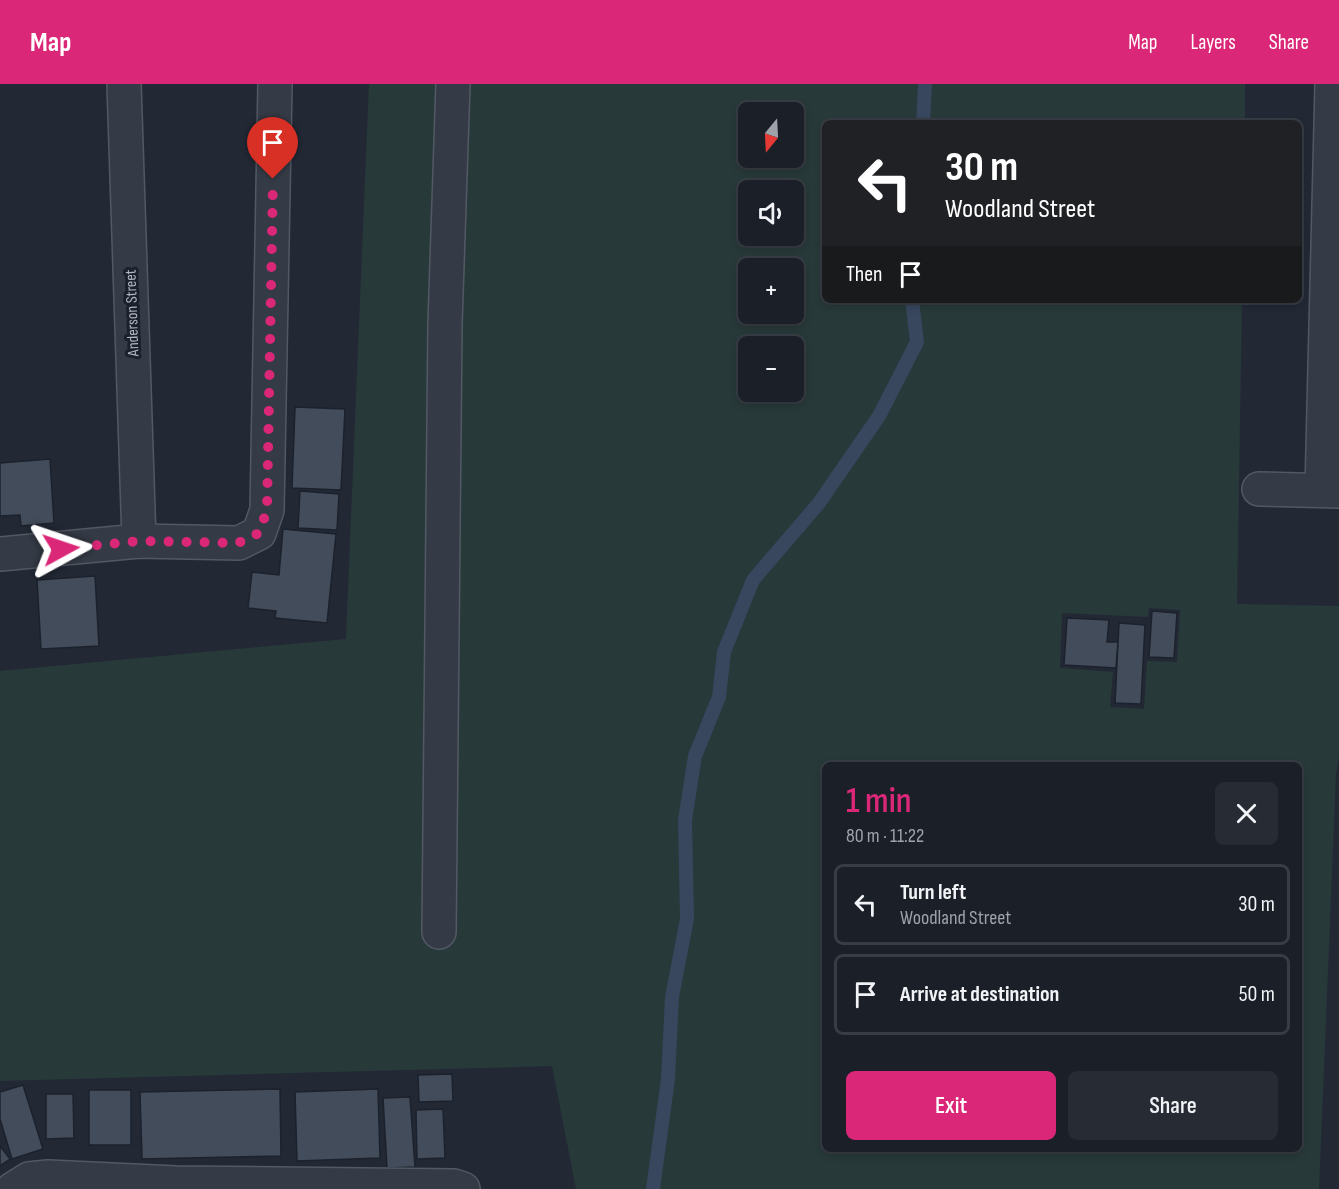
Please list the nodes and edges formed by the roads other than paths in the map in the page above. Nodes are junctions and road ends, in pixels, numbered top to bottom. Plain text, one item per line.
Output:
1 (124, 84) edge
2 (275, 84) edge
3 (453, 84) edge
4 (1332, 84) edge
5 (1259, 489) dead end
6 (1331, 491) edge
7 (139, 541) junction
8 (0, 554) edge
9 (439, 932) dead end
10 (176, 1186) edge
11 (356, 1187) edge
12 (14, 1189) edge
13 (463, 1189) edge

1 - 7 street, Anderson Street
2 - 7 street
3 - 9 street
4 - 6 street
5 - 6 street
7 - 8 street
10 - 11 street
10 - 12 street
11 - 13 street

